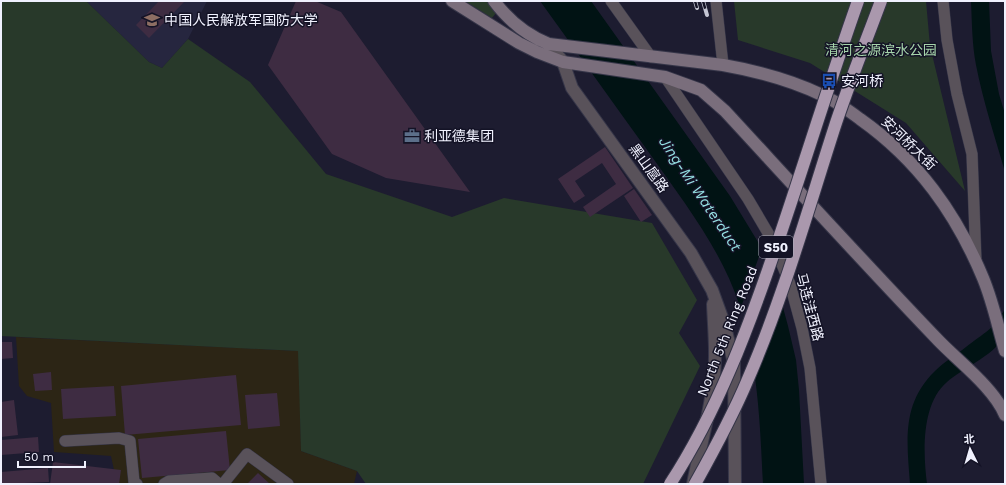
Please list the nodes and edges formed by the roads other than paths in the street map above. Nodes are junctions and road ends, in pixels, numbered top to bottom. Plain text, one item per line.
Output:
1 (452, 1) edge
2 (494, 1) edge
3 (611, 1) edge
4 (716, 1) edge
5 (858, 1) edge
6 (880, 1) edge
7 (943, 1) edge
8 (550, 44) junction
9 (651, 57) junction
10 (562, 62) junction
11 (723, 65) junction
12 (664, 77) junction
13 (976, 264) junction
14 (712, 290) junction
15 (1005, 351) edge
16 (1005, 415) edge
17 (65, 441) dead end
18 (137, 484) edge
19 (164, 484) edge
20 (218, 484) edge
21 (223, 484) edge
22 (288, 484) edge
23 (670, 484) edge
24 (694, 484) edge
25 (735, 484) edge
26 (821, 484) edge

1 - 10 main road
2 - 8 main road, 安河桥大街
3 - 9 street
4 - 11 street
5 - 23 highway, North 5th Ring Road / S50, bridge
6 - 24 highway, S50, bridge
7 - 13 street
8 - 9 main road, 安河桥大街
8 - 10 street, 黑山扈路
9 - 11 main road, 安河桥大街
10 - 12 main road
10 - 14 street, 黑山扈路
11 - 13 main road, 安河桥大街
12 - 16 main road
12 - 26 street, 马连洼西路
13 - 15 main road, 安河桥大街
14 - 24 street
14 - 25 street, 黑山扈路
17 - 18 street
19 - 20 street
21 - 22 street

